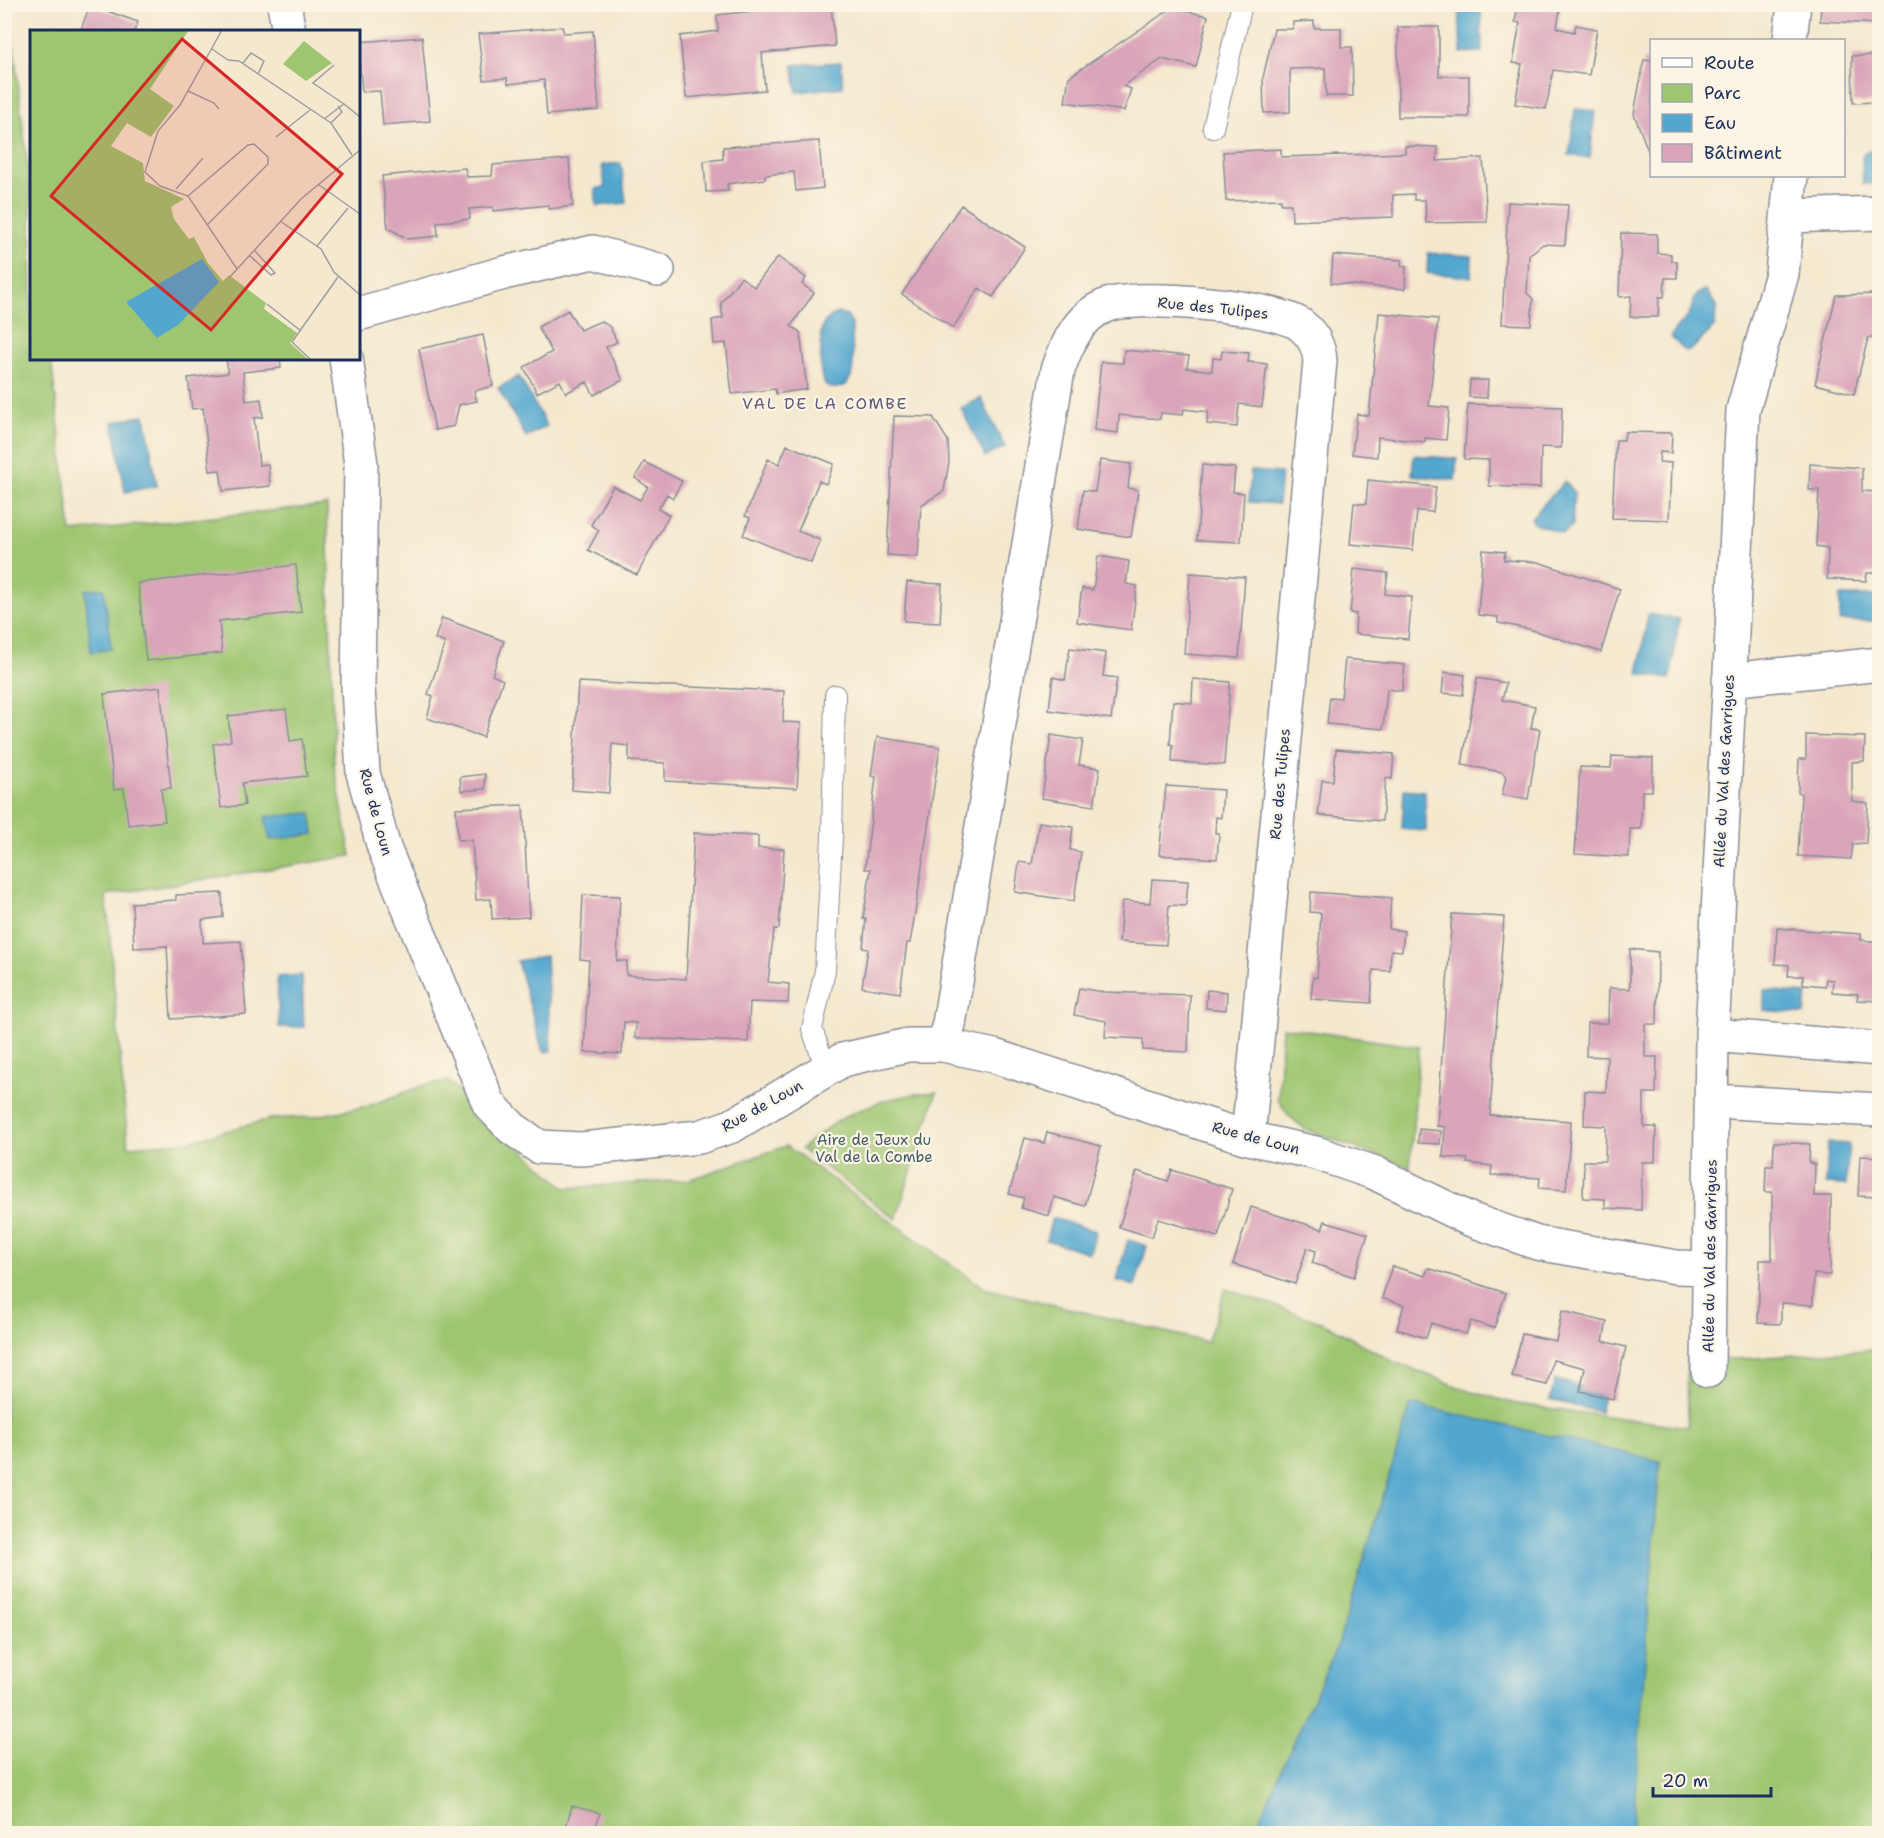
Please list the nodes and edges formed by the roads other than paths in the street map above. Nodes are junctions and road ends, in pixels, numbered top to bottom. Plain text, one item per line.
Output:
1 (284, 4) edge
2 (1242, 4) edge
3 (1794, 4) edge
4 (289, 30) edge
5 (1790, 39) edge
6 (1213, 128) dead end
7 (1791, 177) edge
8 (1880, 213) edge
9 (1788, 216) junction
10 (658, 270) dead end
11 (360, 313) edge
12 (346, 360) edge
13 (1880, 664) edge
14 (1729, 680) junction
15 (835, 695) dead end
16 (1712, 1035) junction
17 (943, 1046) junction
18 (1880, 1049) edge
19 (826, 1069) junction
20 (1712, 1101) junction
21 (1880, 1110) edge
22 (1248, 1138) junction
23 (1708, 1268) junction
24 (1708, 1371) dead end

1 - 4 street
2 - 6 lane
3 - 5 street
7 - 9 street, Allée du Val des Garrigues
8 - 9 street
9 - 14 street, Allée du Val des Garrigues
10 - 11 street
12 - 19 street, Rue de Loun
13 - 14 street
14 - 16 street, Allée du Val des Garrigues
15 - 19 lane
16 - 18 street
16 - 20 street, Allée du Val des Garrigues
17 - 19 street, Rue de Loun
17 - 22 street, Rue de Loun
17 - 22 street, Rue des Tulipes
20 - 21 street
20 - 23 street, Allée du Val des Garrigues
22 - 23 street, Rue de Loun
23 - 24 street, Allée du Val des Garrigues

